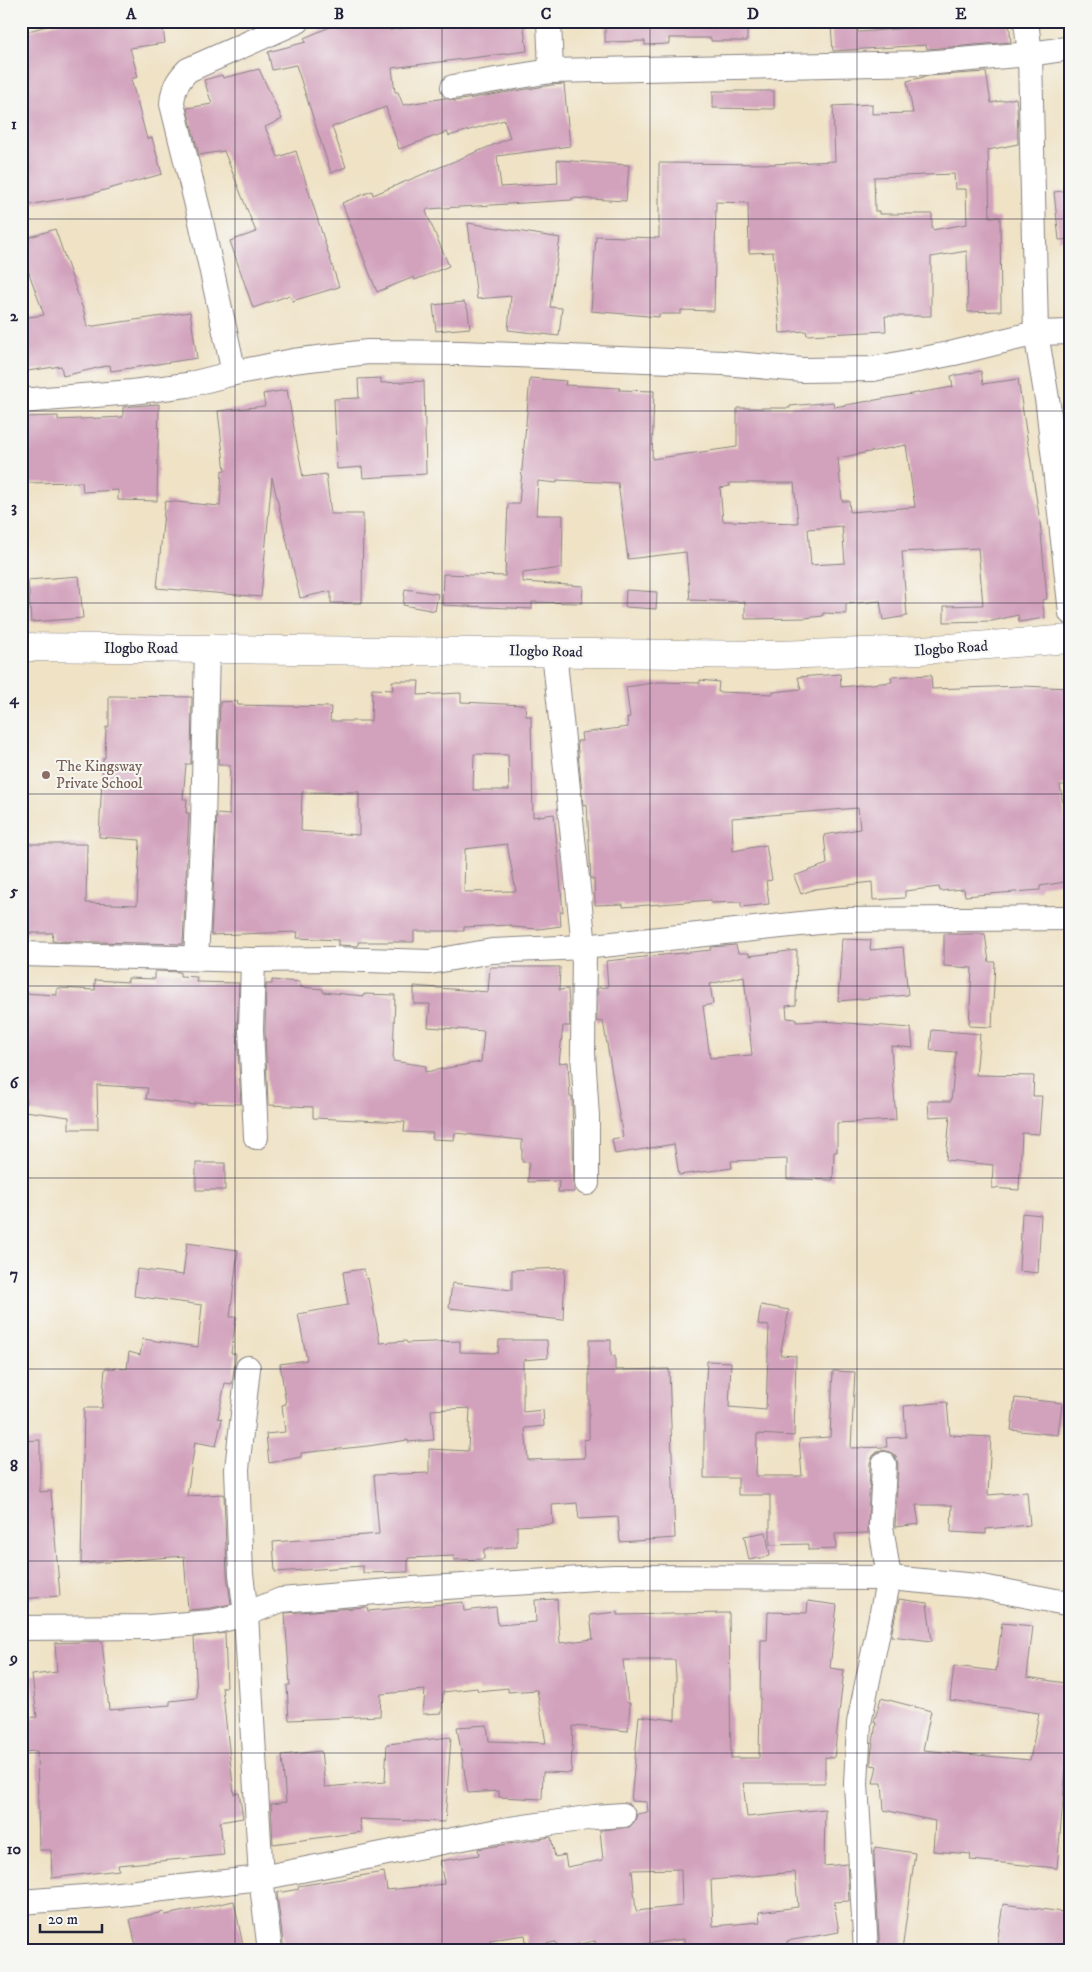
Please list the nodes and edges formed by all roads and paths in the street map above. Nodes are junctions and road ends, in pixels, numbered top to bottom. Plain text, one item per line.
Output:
1 (298, 21) edge
2 (549, 21) edge
3 (1026, 21) edge
4 (1071, 48) edge
5 (1030, 54) junction
6 (551, 71) junction
7 (453, 87) dead end
8 (1071, 332) edge
9 (1036, 333) junction
10 (234, 372) junction
11 (21, 401) edge
12 (1071, 613) edge
13 (1071, 639) edge
14 (21, 647) edge
15 (207, 649) junction
16 (554, 651) junction
17 (1071, 918) edge
18 (584, 947) junction
19 (21, 954) edge
20 (196, 958) junction
21 (253, 960) junction
22 (256, 1137) dead end
23 (587, 1183) dead end
24 (248, 1368) dead end
25 (884, 1464) dead end
26 (889, 1578) junction
27 (1071, 1604) edge
28 (246, 1614) junction
29 (21, 1628) edge
30 (623, 1815) dead end
31 (261, 1878) junction
32 (21, 1902) edge
33 (270, 1951) edge
34 (866, 1951) edge

1 - 10 street
2 - 6 street
3 - 5 street
4 - 5 street
5 - 6 street
5 - 9 street
6 - 7 street
8 - 9 street
9 - 10 street
9 - 12 street
10 - 11 street
13 - 16 main road, Ilogbo Road
14 - 15 main road, Ilogbo Road
15 - 16 main road, Ilogbo Road
15 - 20 street
16 - 18 street
17 - 18 street
18 - 21 street
18 - 23 street
19 - 20 street
20 - 21 street
21 - 22 street
24 - 28 street
25 - 26 street
26 - 27 street
26 - 28 street
26 - 34 street
28 - 29 street
28 - 31 street
30 - 31 street
31 - 32 street
31 - 33 street

